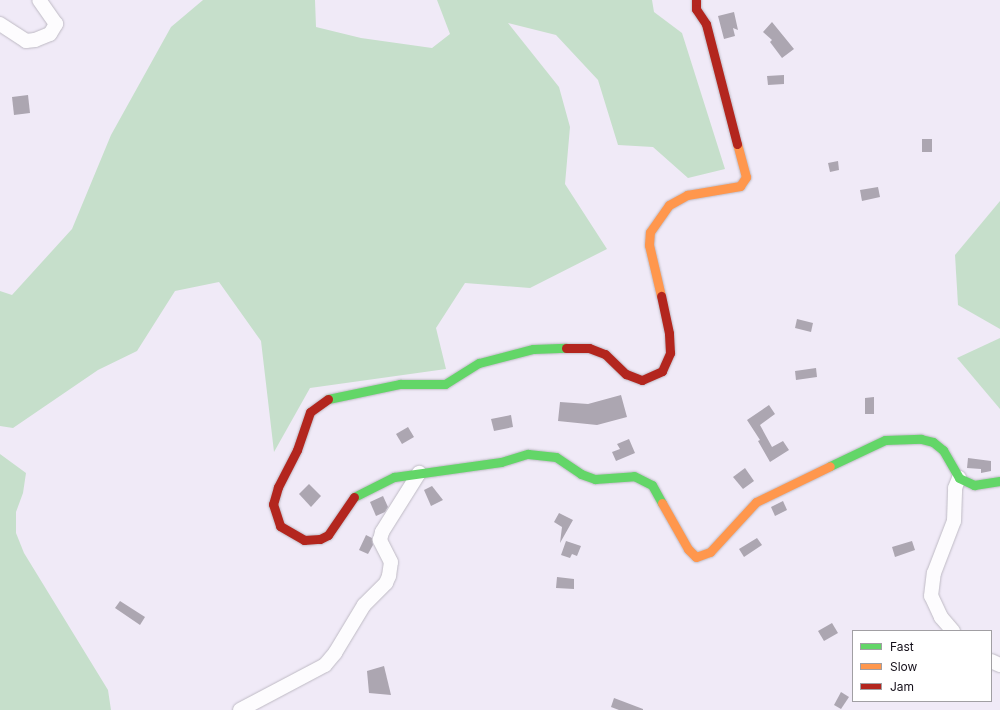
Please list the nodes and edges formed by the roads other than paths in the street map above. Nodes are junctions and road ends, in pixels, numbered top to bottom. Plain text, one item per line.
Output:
1 (39, 0) edge
2 (696, 0) edge
3 (0, 24) edge
4 (419, 473) junction
5 (959, 478) junction
6 (1000, 481) edge
7 (953, 630) edge
8 (240, 710) edge

1 - 3 street
2 - 4 main road
4 - 5 main road
4 - 8 street
5 - 6 main road
5 - 7 street

